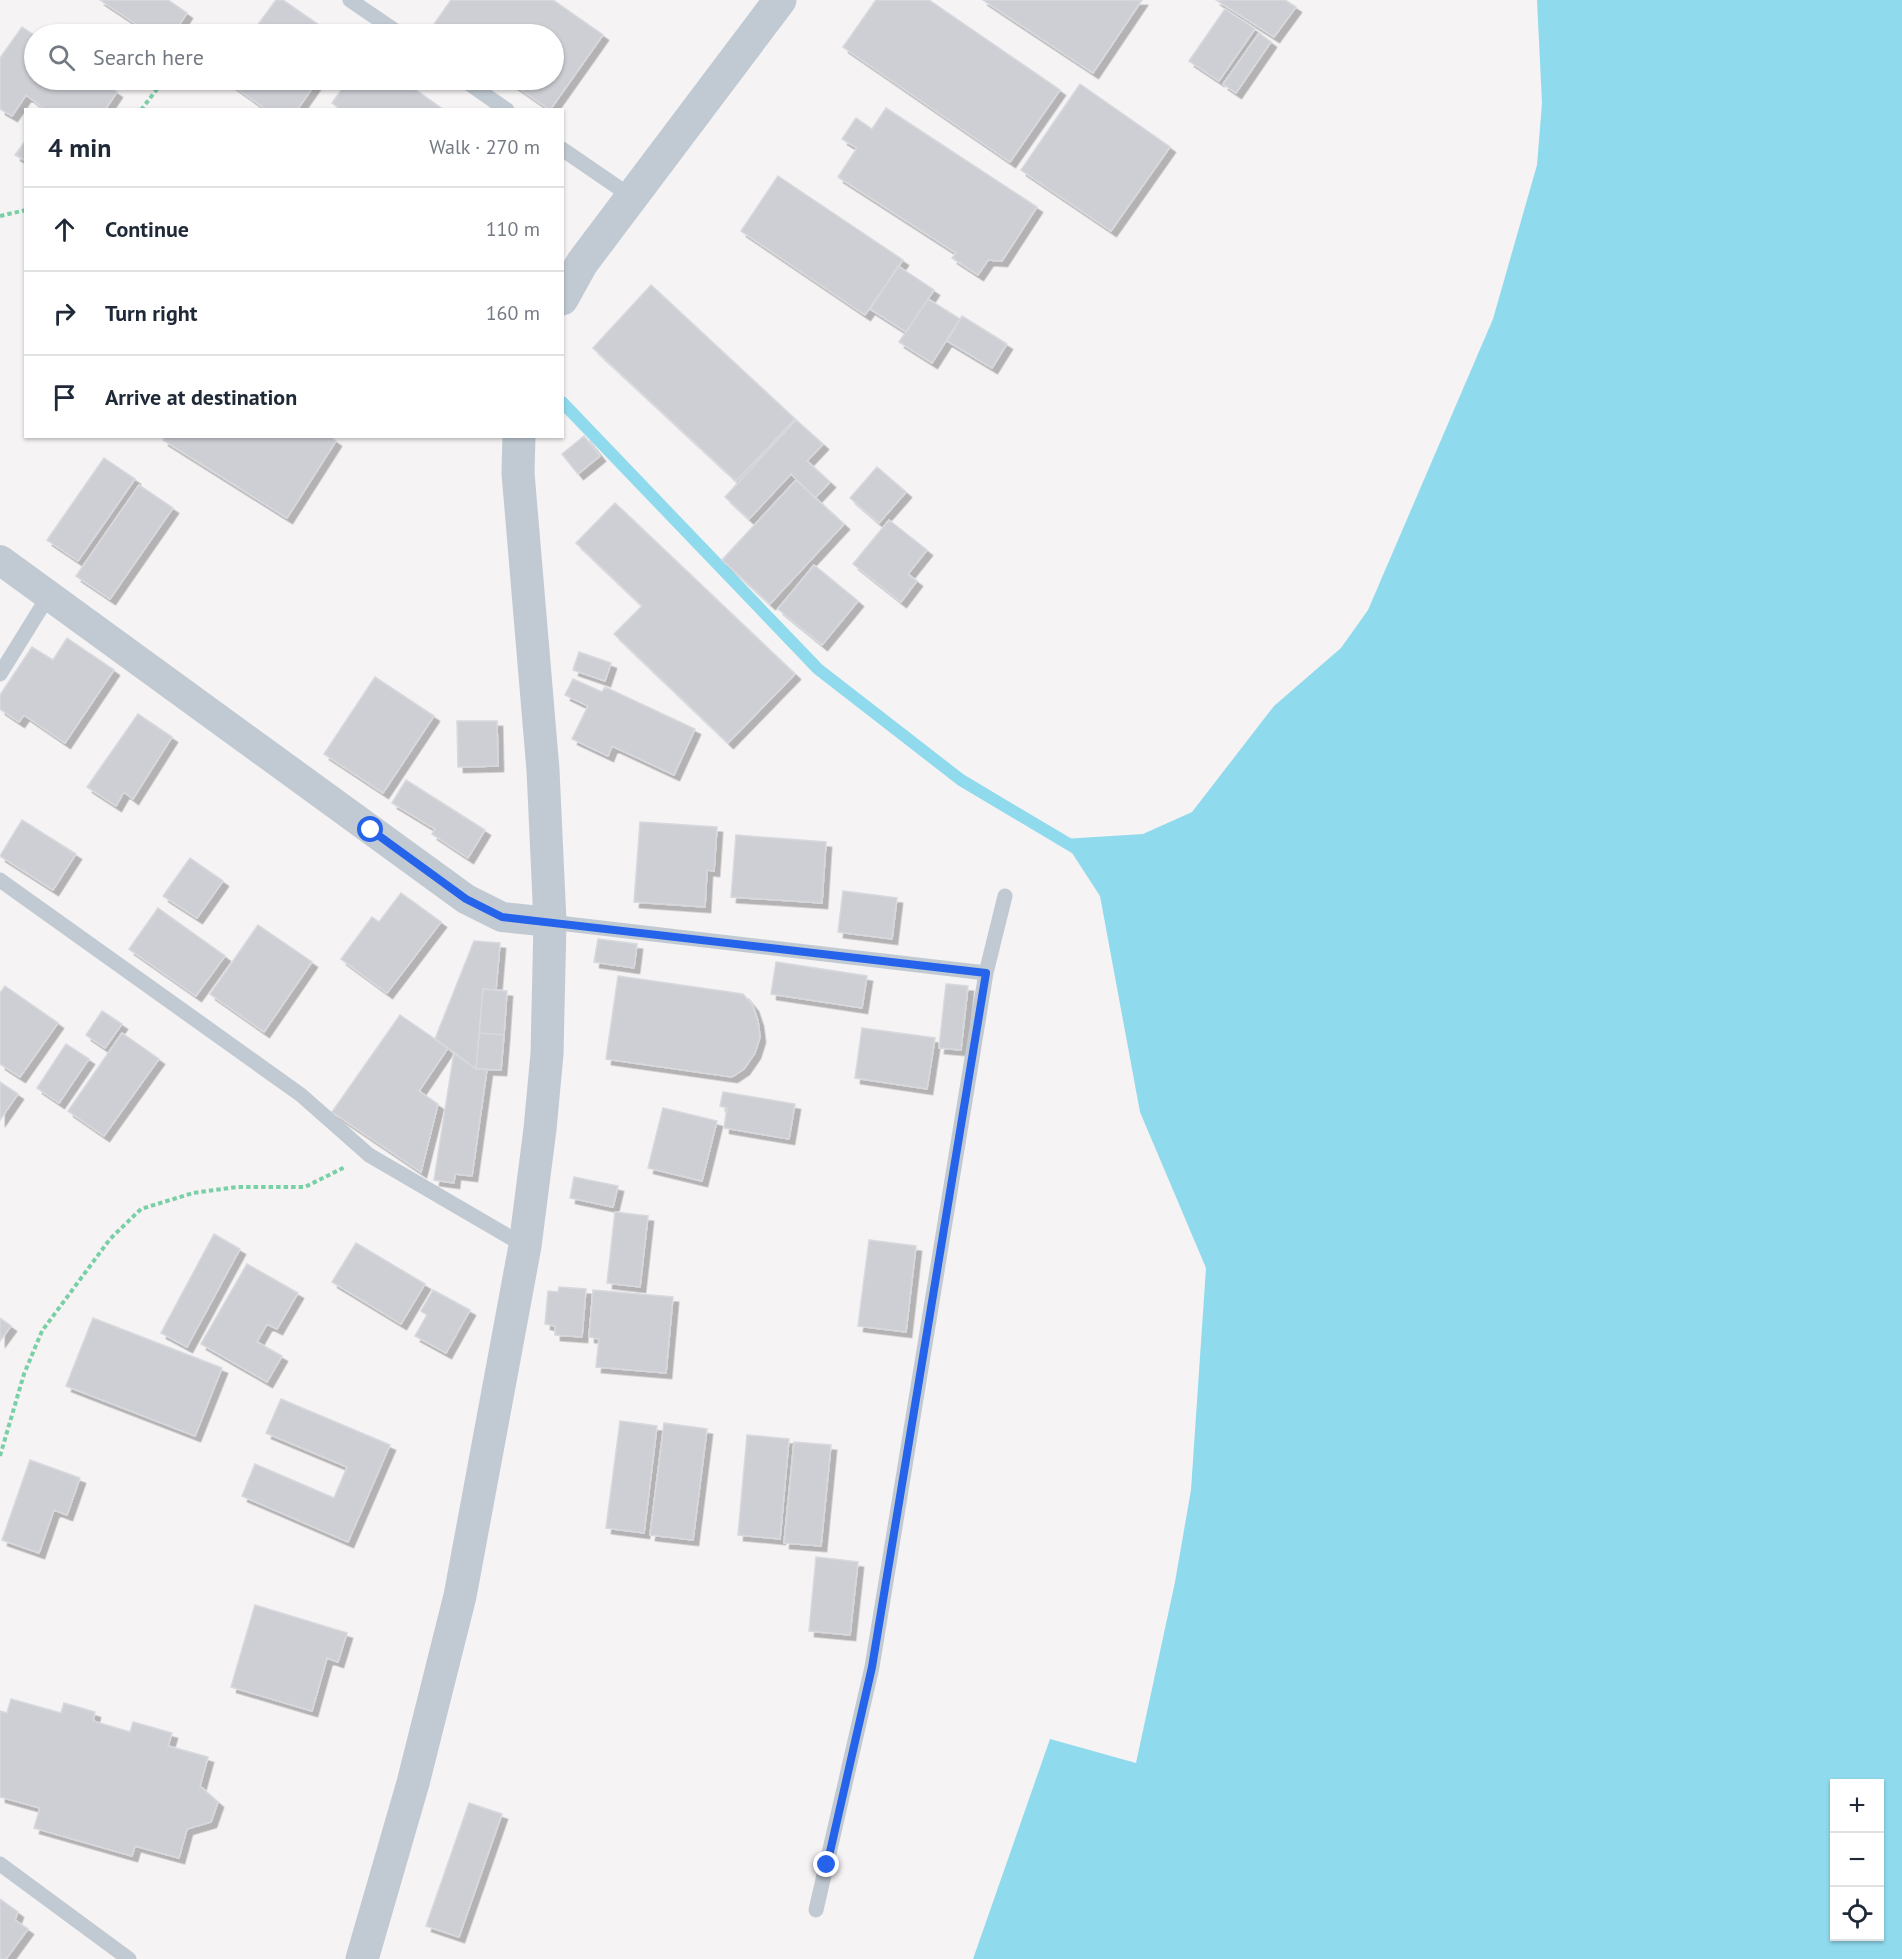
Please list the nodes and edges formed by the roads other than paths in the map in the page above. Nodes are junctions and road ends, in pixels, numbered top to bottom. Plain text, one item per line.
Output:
1 (350, 0) edge
2 (780, 0) edge
3 (385, 24) edge
4 (478, 90) edge
5 (504, 108) edge
6 (564, 149) edge
7 (632, 197) junction
8 (564, 295) edge
9 (519, 438) edge
10 (0, 560) edge
11 (49, 595) junction
12 (0, 674) edge
13 (0, 880) edge
14 (1005, 897) dead end
15 (550, 922) junction
16 (986, 973) junction
17 (525, 1246) junction
18 (0, 1864) edge
19 (816, 1910) dead end
20 (129, 1959) edge
21 (362, 1959) edge

1 - 3 lane
2 - 7 street
4 - 5 lane
6 - 7 lane
7 - 8 street
9 - 15 street
10 - 11 street
11 - 12 lane
11 - 15 street
13 - 17 lane
14 - 16 lane
15 - 16 lane
15 - 17 street
16 - 19 lane
17 - 21 street
18 - 20 lane

